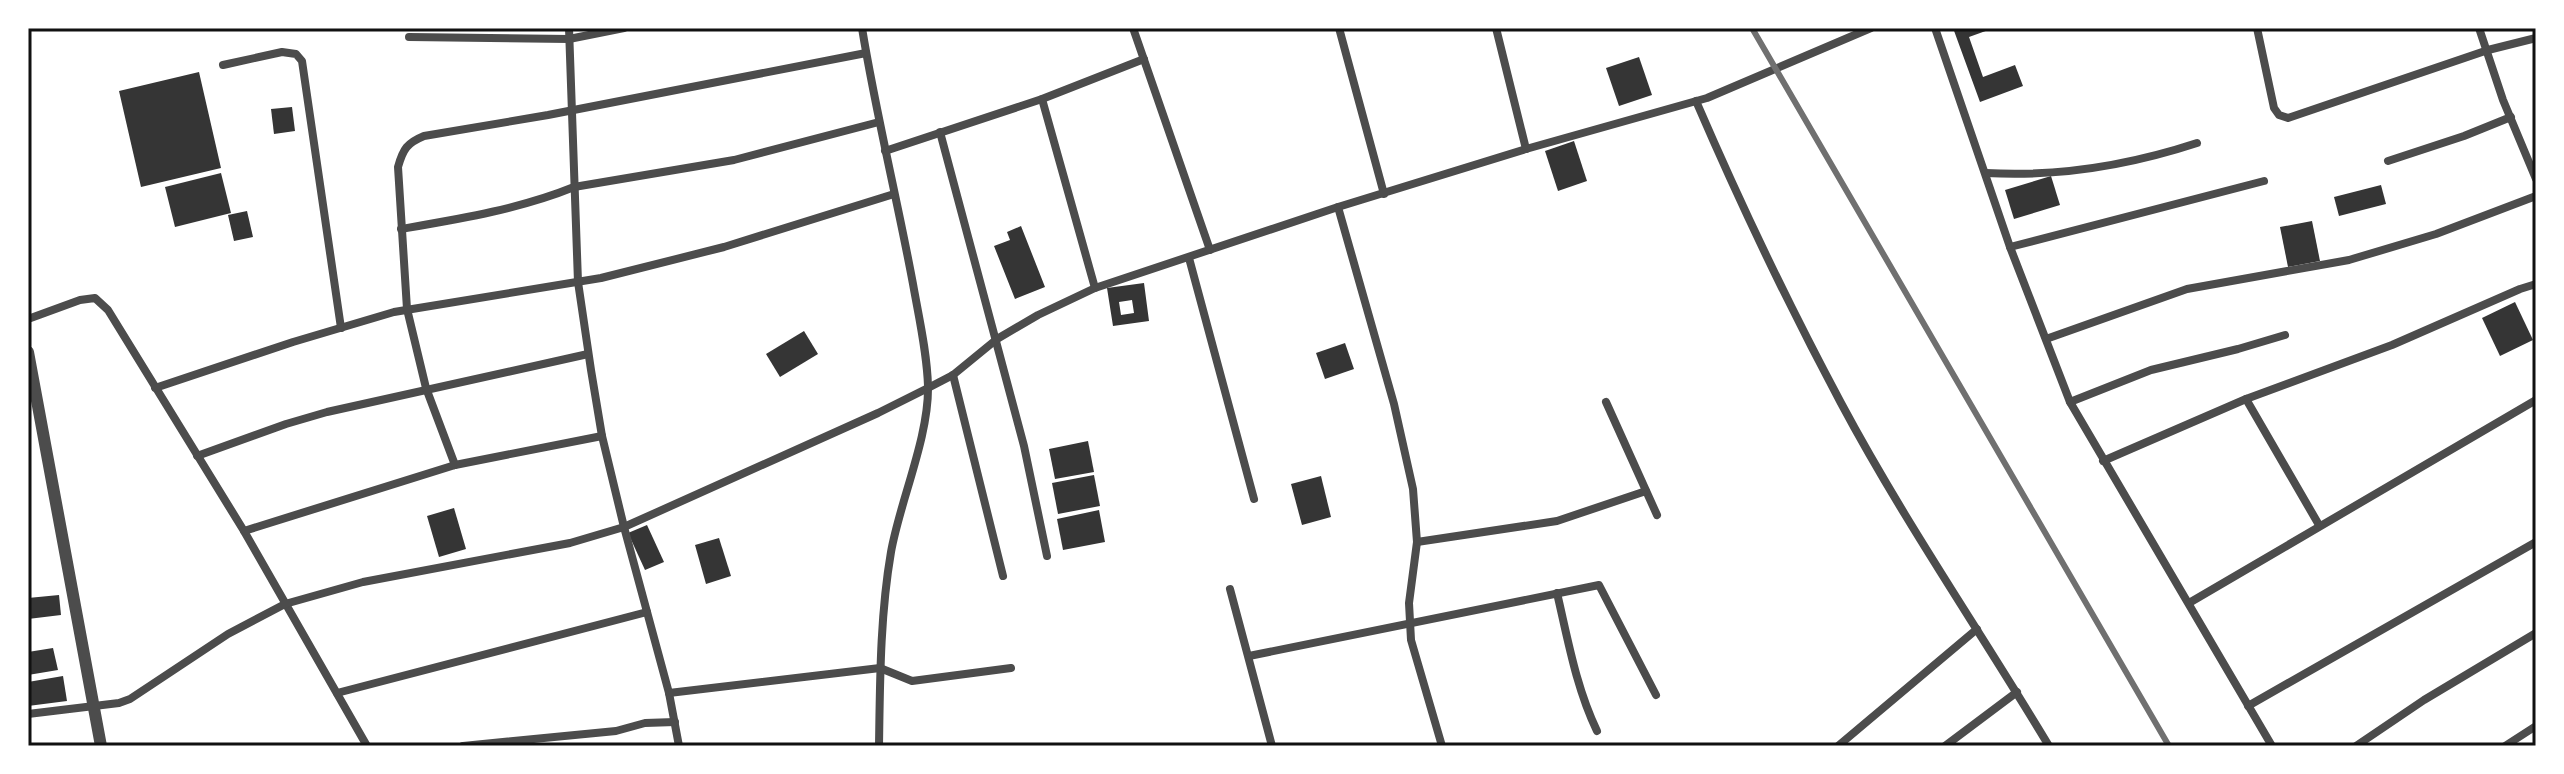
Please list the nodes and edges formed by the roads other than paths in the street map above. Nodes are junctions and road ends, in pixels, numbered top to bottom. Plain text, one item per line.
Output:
1 (569, 28) edge
2 (624, 28) edge
3 (862, 28) edge
4 (1133, 28) edge
5 (1339, 28) edge
6 (1496, 28) edge
7 (1871, 28) edge
8 (1935, 28) edge
9 (2257, 28) edge
10 (2479, 28) edge
11 (409, 37) dead end
12 (2536, 38) edge
13 (569, 39) junction
14 (2488, 50) junction
15 (866, 53) junction
16 (1144, 59) junction
17 (223, 65) dead end
18 (1042, 99) junction
19 (1696, 101) junction
20 (570, 111) junction
21 (2511, 117) junction
22 (879, 122) junction
23 (940, 132) junction
24 (2197, 143) dead end
25 (1526, 149) junction
26 (885, 151) junction
27 (2388, 161) dead end
28 (1986, 173) junction
29 (2536, 179) edge
30 (2264, 181) dead end
31 (574, 187) junction
32 (894, 194) junction
33 (1384, 194) junction
34 (2536, 196) edge
35 (1338, 207) junction
36 (401, 229) junction
37 (2010, 247) junction
38 (1210, 250) junction
39 (1189, 258) junction
40 (578, 282) junction
41 (2536, 284) edge
42 (1095, 288) junction
43 (407, 309) junction
44 (28, 319) edge
45 (341, 328) junction
46 (2285, 335) dead end
47 (997, 339) junction
48 (2046, 339) junction
49 (28, 352) edge
50 (588, 354) junction
51 (953, 375) junction
52 (155, 388) junction
53 (426, 388) junction
54 (928, 388) junction
55 (2246, 399) junction
56 (2536, 400) edge
57 (1606, 402) dead end
58 (2070, 402) junction
59 (602, 436) junction
60 (197, 456) junction
61 (2103, 461) junction
62 (455, 465) junction
63 (1646, 491) junction
64 (1254, 499) dead end
65 (1657, 515) dead end
66 (2319, 525) junction
67 (624, 527) junction
68 (244, 531) junction
69 (1417, 542) junction
70 (2536, 542) edge
71 (1047, 556) dead end
72 (1003, 576) dead end
73 (1230, 589) dead end
74 (1557, 593) junction
75 (2189, 603) junction
76 (285, 604) junction
77 (647, 612) junction
78 (1410, 622) junction
79 (1977, 629) junction
80 (2536, 633) edge
81 (1249, 656) junction
82 (880, 668) junction
83 (1011, 668) dead end
84 (2017, 692) junction
85 (337, 693) junction
86 (669, 693) junction
87 (1656, 695) dead end
88 (94, 706) junction
89 (2248, 706) junction
90 (28, 714) edge
91 (675, 722) junction
92 (2536, 726) edge
93 (1597, 731) dead end
94 (101, 746) edge
95 (367, 746) edge
96 (463, 746) edge
97 (679, 746) edge
98 (879, 746) edge
99 (1272, 746) edge
100 (1442, 746) edge
101 (1838, 746) edge
102 (1945, 746) edge
103 (2049, 746) edge
104 (2272, 746) edge
105 (2356, 746) edge
106 (2505, 746) edge

1 - 13 street
2 - 13 street
3 - 15 street
4 - 16 street
5 - 33 street
6 - 25 street
7 - 19 street
8 - 28 street
9 - 14 street
10 - 14 street
11 - 13 street
12 - 14 street
13 - 20 street
14 - 21 street
15 - 20 street
15 - 22 street
16 - 18 street
16 - 38 street
17 - 45 street
18 - 23 street
18 - 42 street
19 - 25 street
19 - 79 street
20 - 31 street
20 - 36 street
21 - 27 street
21 - 29 street
22 - 26 street
22 - 31 street
23 - 26 street
23 - 47 street
24 - 28 street
25 - 33 street
26 - 32 street
28 - 37 street
30 - 37 street
31 - 36 street
31 - 40 street
32 - 40 street
32 - 54 street
33 - 35 street
34 - 48 street
35 - 38 street
35 - 69 street
36 - 43 street
37 - 48 street
38 - 39 street
39 - 42 street
39 - 64 street
40 - 43 street
40 - 50 street
41 - 55 street
42 - 47 street
43 - 45 street
43 - 53 street
44 - 52 street
45 - 52 street
46 - 58 street
47 - 51 street
47 - 71 street
48 - 58 street
49 - 88 street
50 - 53 street
50 - 59 street
51 - 54 street
51 - 72 street
52 - 60 street
53 - 60 street
53 - 62 street
54 - 67 street
54 - 82 street
55 - 61 street
55 - 66 street
56 - 66 street
57 - 63 street
58 - 61 street
59 - 62 street
59 - 67 street
60 - 68 street
61 - 75 street
62 - 68 street
63 - 65 street
63 - 69 street
66 - 75 street
67 - 76 street
67 - 77 street
68 - 76 street
69 - 78 street
70 - 89 street
73 - 81 street
74 - 78 street
74 - 87 street
74 - 93 street
75 - 89 street
76 - 85 street
76 - 88 street
77 - 85 street
77 - 86 street
78 - 81 street
78 - 100 street
79 - 84 street
79 - 101 street
80 - 105 street
81 - 99 street
82 - 83 street
82 - 86 street
82 - 98 street
84 - 102 street
84 - 103 street
85 - 95 street
86 - 91 street
88 - 90 street
88 - 94 street
89 - 104 street
91 - 96 street
91 - 97 street
92 - 106 street

